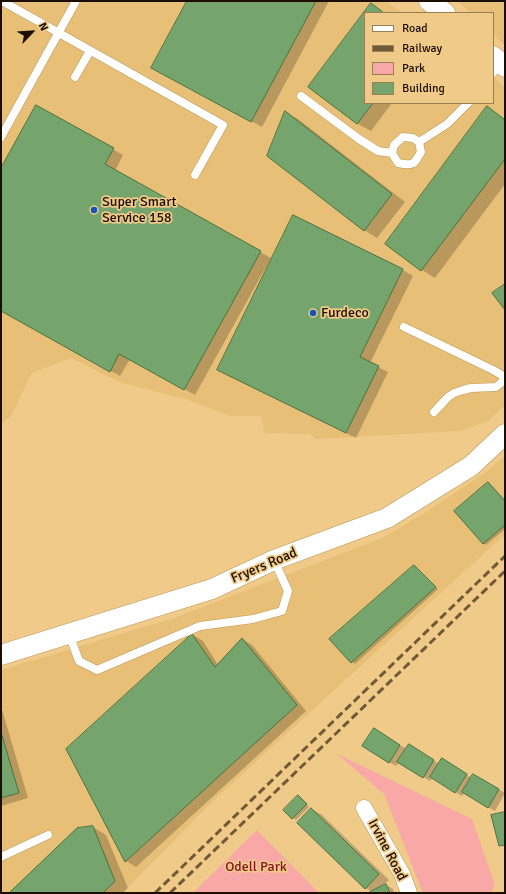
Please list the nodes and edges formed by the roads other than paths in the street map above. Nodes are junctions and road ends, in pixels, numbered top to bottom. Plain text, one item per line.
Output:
1 (2, 1) edge
2 (76, 1) edge
3 (429, 1) edge
4 (444, 12) edge
5 (58, 33) junction
6 (90, 51) junction
7 (75, 77) dead end
8 (301, 96) dead end
9 (467, 104) edge
10 (1, 137) edge
11 (419, 142) junction
12 (392, 153) junction
13 (195, 174) dead end
14 (404, 328) dead end
15 (505, 378) edge
16 (434, 412) dead end
17 (505, 434) edge
18 (274, 560) junction
19 (69, 634) junction
20 (1, 655) edge
21 (364, 808) dead end
22 (48, 835) dead end
23 (1, 857) edge
24 (409, 893) edge

1 - 5 lane
2 - 5 lane
3 - 4 street
5 - 6 lane
5 - 10 lane
6 - 7 lane
6 - 13 lane
8 - 12 lane
9 - 11 lane
11 - 12 lane
11 - 12 lane
14 - 15 lane
15 - 16 lane
17 - 18 street, Fryers Road
18 - 19 street, Fryers Road
18 - 19 lane
19 - 20 street, Fryers Road
21 - 24 street, Irvine Road
22 - 23 lane

